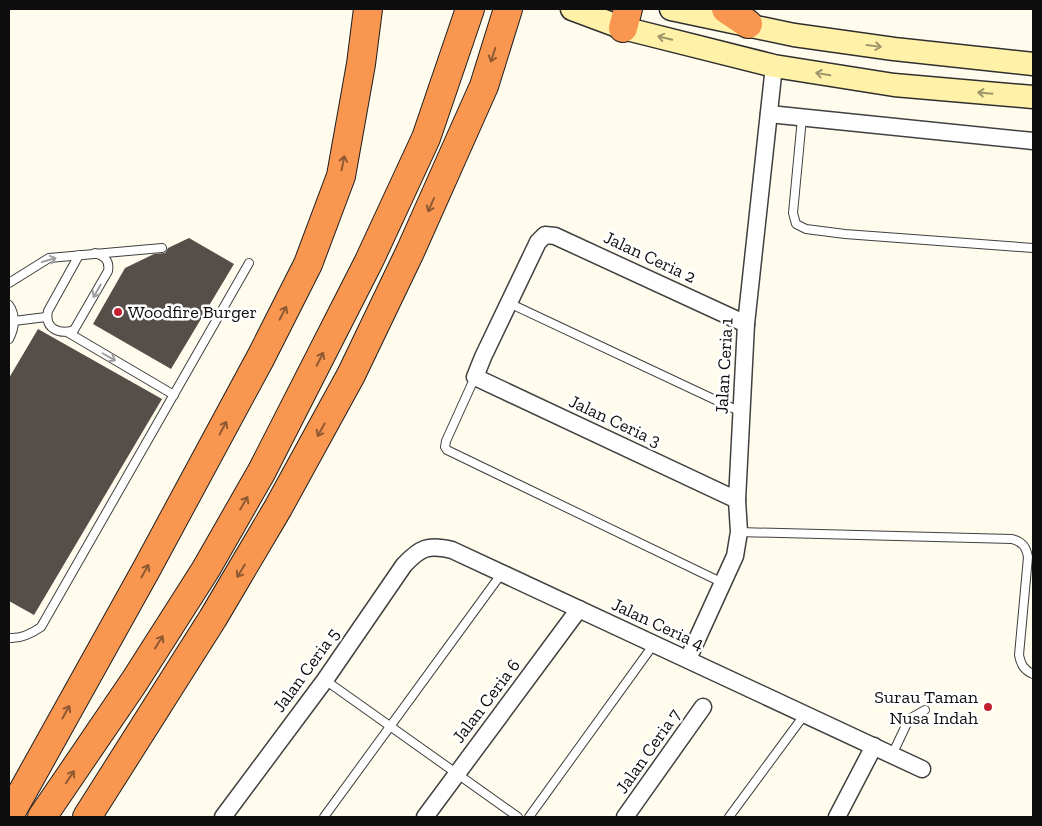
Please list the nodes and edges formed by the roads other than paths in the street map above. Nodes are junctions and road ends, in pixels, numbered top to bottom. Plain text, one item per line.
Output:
1 (368, 9) edge
2 (378, 9) edge
3 (470, 9) edge
4 (508, 9) edge
5 (572, 9) edge
6 (671, 9) edge
7 (726, 9) edge
8 (616, 19) edge
9 (748, 24) junction
10 (361, 64) junction
11 (1033, 64) edge
12 (774, 66) junction
13 (1033, 97) edge
14 (769, 114) junction
15 (802, 118) junction
16 (1033, 141) edge
17 (162, 248) dead end
18 (1033, 248) edge
19 (95, 253) junction
20 (78, 255) junction
21 (249, 264) dead end
22 (9, 283) edge
23 (509, 303) junction
24 (9, 305) edge
25 (46, 317) junction
26 (14, 322) junction
27 (746, 324) junction
28 (67, 332) junction
29 (9, 338) edge
30 (476, 377) junction
31 (174, 395) junction
32 (741, 412) junction
33 (737, 500) junction
34 (739, 532) junction
35 (424, 548) joint
36 (502, 573) junction
37 (723, 583) junction
38 (579, 609) junction
39 (9, 638) edge
40 (654, 644) junction
41 (688, 659) junction
42 (1033, 674) edge
43 (325, 680) junction
44 (703, 707) dead end
45 (925, 710) dead end
46 (806, 714) junction
47 (390, 726) junction
48 (874, 746) junction
49 (892, 755) junction
50 (922, 769) dead end
51 (457, 774) junction
52 (9, 816) edge
53 (42, 817) edge
54 (87, 817) edge
55 (223, 817) edge
56 (324, 817) edge
57 (425, 817) edge
58 (518, 817) edge
59 (529, 817) edge
60 (625, 817) edge
61 (729, 817) edge
62 (837, 817) edge

1 - 10 highway
2 - 10 highway
53 -> 3 highway
4 -> 54 highway
5 - 8 main road
6 - 9 main road
7 - 9 highway
12 -> 8 main road
9 -> 11 main road
52 -> 10 highway
13 -> 12 main road
12 - 14 street, Jalan Ceria 1
14 - 15 street
14 - 27 street, Jalan Ceria 1
15 - 16 street
15 - 18 lane
17 - 19 lane
19 - 20 lane
19 -> 28 lane
22 -> 20 lane
20 - 25 lane
21 - 31 lane
23 - 27 street, Jalan Ceria 2
23 - 30 street
23 - 32 lane
24 - 26 lane
25 - 26 lane
25 - 28 lane
26 - 29 lane
27 - 32 street, Jalan Ceria 1
28 -> 31 lane
30 - 33 street, Jalan Ceria 3
30 - 37 lane
31 - 39 lane
32 - 33 street, Jalan Ceria 1
33 - 34 street, Jalan Ceria 1
34 - 37 street, Jalan Ceria 1
34 - 42 lane
35 - 36 street, Jalan Ceria 4
35 - 43 street, Jalan Ceria 5
36 - 38 street, Jalan Ceria 4
36 - 47 lane
37 - 41 street, Jalan Ceria 1
38 - 40 street, Jalan Ceria 4
38 - 51 street, Jalan Ceria 6
40 - 41 street, Jalan Ceria 4
40 - 59 lane
41 - 46 street, Jalan Ceria 4
43 - 47 lane
43 - 55 street, Jalan Ceria 5
44 - 60 street, Jalan Ceria 7
45 - 49 lane
46 - 48 street, Jalan Ceria 4
46 - 61 lane
47 - 51 lane
47 - 56 lane
48 - 49 street, Jalan Ceria 4
48 - 62 street
49 - 50 street, Jalan Ceria 4
51 - 57 street, Jalan Ceria 6
51 - 58 lane

